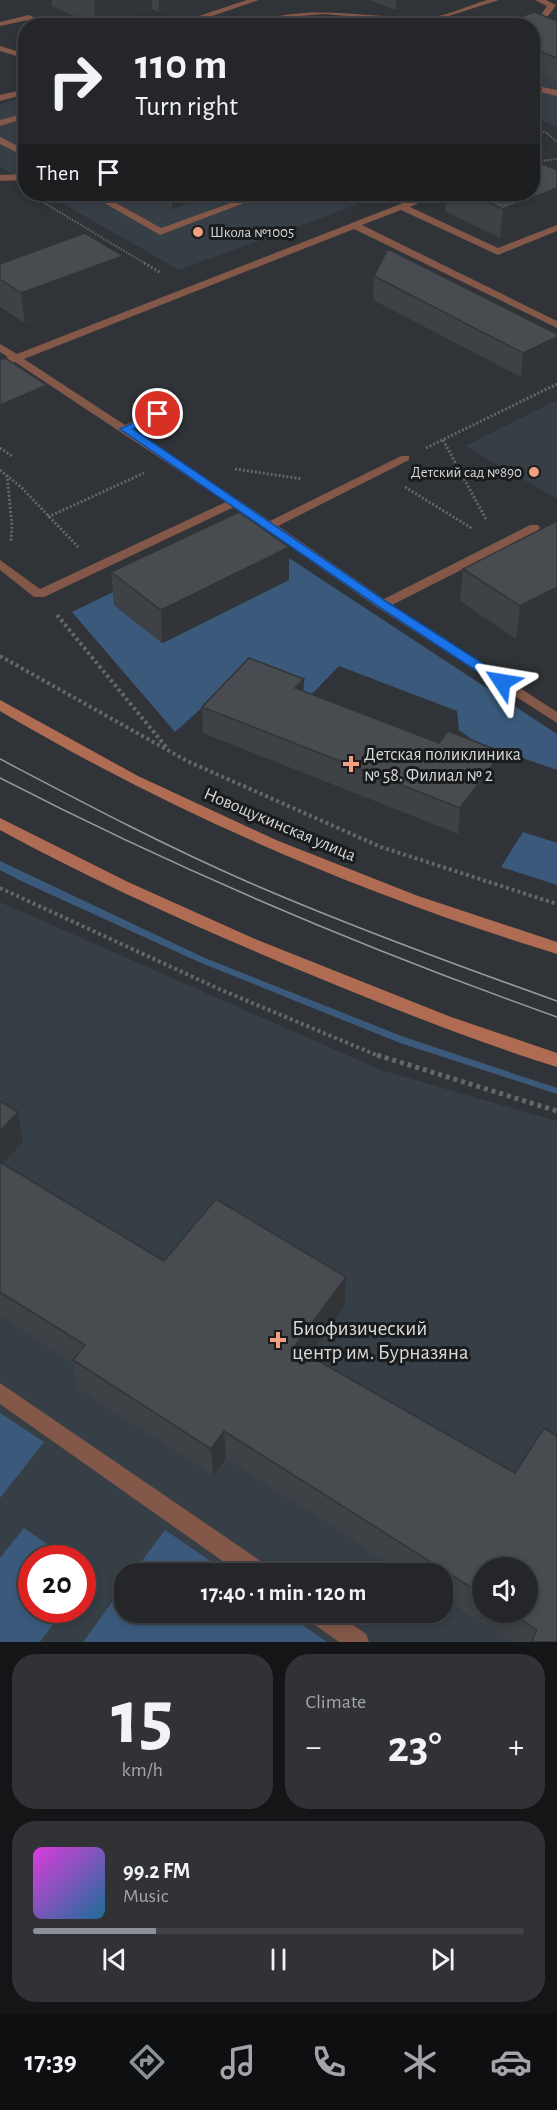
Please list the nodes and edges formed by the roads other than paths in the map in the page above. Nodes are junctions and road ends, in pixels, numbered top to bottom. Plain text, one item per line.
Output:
1 (255, 0) edge
2 (495, 0) edge
3 (539, 0) edge
4 (198, 18) edge
5 (279, 18) edge
6 (393, 18) edge
7 (436, 18) edge
8 (18, 20) edge
9 (540, 20) edge
10 (0, 24) edge
11 (0, 48) edge
12 (18, 54) edge
13 (540, 89) edge
14 (18, 92) edge
15 (557, 93) edge
16 (0, 98) edge
17 (18, 117) edge
18 (0, 123) edge
19 (0, 140) edge
20 (18, 150) edge
21 (18, 177) edge
22 (0, 178) edge
23 (106, 201) edge
24 (244, 201) edge
25 (414, 201) edge
26 (401, 206) junction
27 (354, 225) junction
28 (557, 228) edge
29 (557, 325) edge
30 (0, 347) edge
31 (16, 358) junction
32 (0, 364) edge
33 (158, 414) dead end
34 (125, 429) junction
35 (405, 458) road end
36 (234, 502) junction
37 (269, 526) junction
38 (534, 528) dead end
39 (0, 564) edge
40 (383, 605) junction
41 (0, 705) edge
42 (557, 718) edge
43 (0, 823) edge
44 (557, 948) edge
45 (557, 1060) edge
46 (0, 1392) edge
47 (244, 1563) edge
48 (331, 1623) edge
49 (358, 1642) edge

1 - 4 lane
2 - 7 lane
3 - 9 lane
5 - 6 lane
8 - 10 lane
11 - 12 lane
13 - 15 lane
14 - 16 lane
17 - 18 lane
19 - 20 lane
21 - 22 lane
23 - 24 lane
25 - 26 lane
26 - 27 lane
26 - 28 lane
27 - 29 lane
27 - 31 lane
30 - 31 lane
31 - 32 lane
31 - 34 lane
33 - 34 lane
34 - 36 lane
35 - 37 lane
36 - 37 lane
36 - 39 lane
37 - 40 lane
38 - 40 lane
40 - 42 lane
41 - 44 main road, Новощукинская улица
43 - 45 main road
46 - 47 lane
48 - 49 lane

